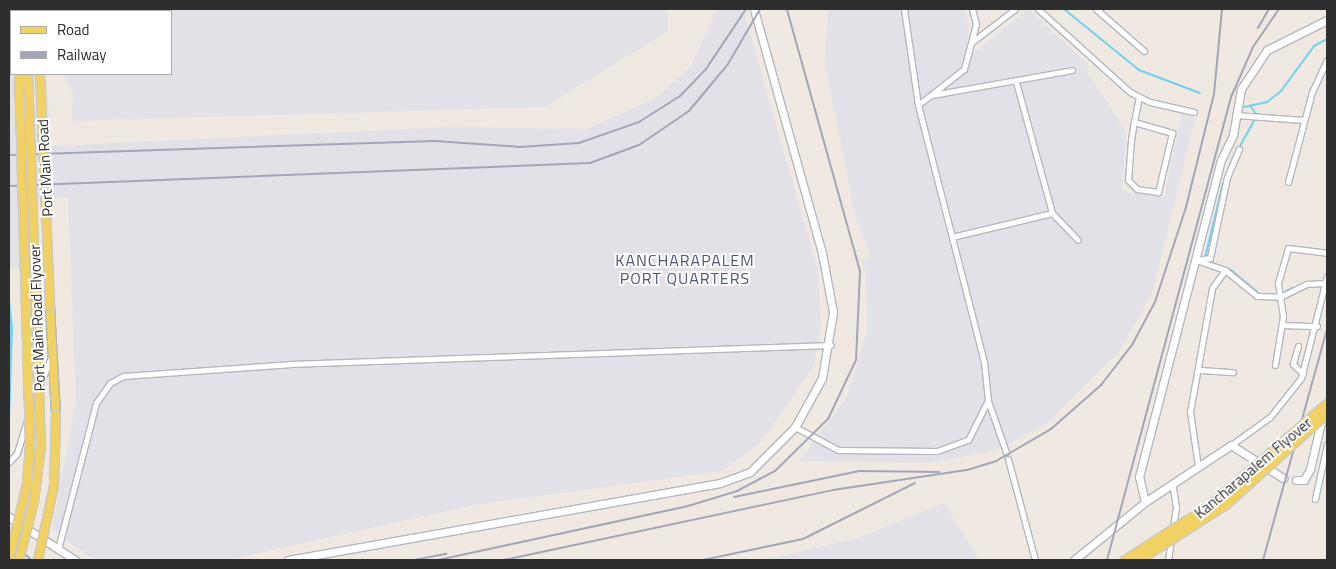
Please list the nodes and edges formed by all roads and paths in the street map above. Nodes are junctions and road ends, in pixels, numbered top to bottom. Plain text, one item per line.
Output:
1 (754, 9) edge
2 (904, 9) edge
3 (972, 9) edge
4 (1016, 9) edge
5 (1038, 9) edge
6 (1096, 9) edge
7 (1327, 20) edge
8 (972, 42) junction
9 (1144, 51) dead end
10 (1327, 60) edge
11 (1072, 70) dead end
12 (19, 75) edge
13 (28, 75) edge
14 (40, 75) edge
15 (1016, 82) junction
16 (932, 95) junction
17 (1139, 97) junction
18 (918, 105) junction
19 (1194, 112) dead end
20 (1235, 112) junction
21 (1304, 120) junction
22 (1134, 122) junction
23 (1239, 149) dead end
24 (1288, 182) dead end
25 (1052, 213) junction
26 (952, 237) junction
27 (1078, 240) dead end
28 (1327, 253) edge
29 (1199, 259) junction
30 (1225, 270) junction
31 (1327, 276) edge
32 (1326, 285) junction
33 (1280, 295) junction
34 (1282, 325) junction
35 (1317, 326) junction
36 (831, 345) junction
37 (1298, 346) dead end
38 (53, 347) junction
39 (1275, 365) dead end
40 (1201, 370) junction
41 (1234, 372) dead end
42 (1303, 374) junction
43 (1327, 398) edge
44 (988, 400) junction
45 (1327, 404) edge
46 (1327, 414) edge
47 (795, 428) junction
48 (1231, 444) junction
49 (1327, 444) edge
50 (1006, 452) dead end
51 (1008, 459) dead end
52 (9, 462) edge
53 (1198, 466) junction
54 (1283, 478) dead end
55 (1296, 480) dead end
56 (1172, 483) junction
57 (1315, 499) dead end
58 (1145, 502) junction
59 (9, 517) edge
60 (58, 550) junction
61 (9, 560) edge
62 (19, 560) edge
63 (38, 560) edge
64 (75, 560) edge
65 (288, 560) edge
66 (1035, 560) edge
67 (1074, 560) edge
68 (1125, 560) edge
69 (1140, 560) edge
70 (1168, 560) edge

1 - 36 street
2 - 18 street
3 - 8 street
4 - 8 street
5 - 17 street
6 - 9 street
7 - 20 street
8 - 16 street
10 - 21 street
11 - 15 street
12 - 61 main road, Port Main Road Flyover, bridge
13 - 62 main road, Port Main Road Flyover, bridge
14 - 38 main road, Port Main Road, bridge
15 - 16 street
15 - 25 street
16 - 18 street
17 - 19 street
17 - 22 street
18 - 26 street
20 - 21 street
20 - 29 street
21 - 24 street
22 - 22 street
23 - 29 street
25 - 26 street
25 - 27 street
26 - 44 street
28 - 33 street
29 - 30 street
29 - 58 street
30 - 33 street
30 - 40 street
31 - 32 street
32 - 33 street
32 - 35 street
33 - 34 street
34 - 35 street
34 - 39 street
35 - 42 street
36 - 47 street
36 - 60 street
37 - 42 street
38 - 52 street
38 - 63 main road, Port Main Road, bridge
40 - 41 street
40 - 53 street
42 - 48 street
43 - 55 street
44 - 47 street
44 - 50 street
45 - 68 main road, Kancharapalem Flyover, bridge
46 - 69 main road, Kancharapalem Flyover, bridge
47 - 65 street
48 - 53 street
48 - 54 street
49 - 57 street
51 - 66 street
53 - 56 street
56 - 58 street
56 - 70 street
58 - 67 street
59 - 60 street
60 - 64 street

